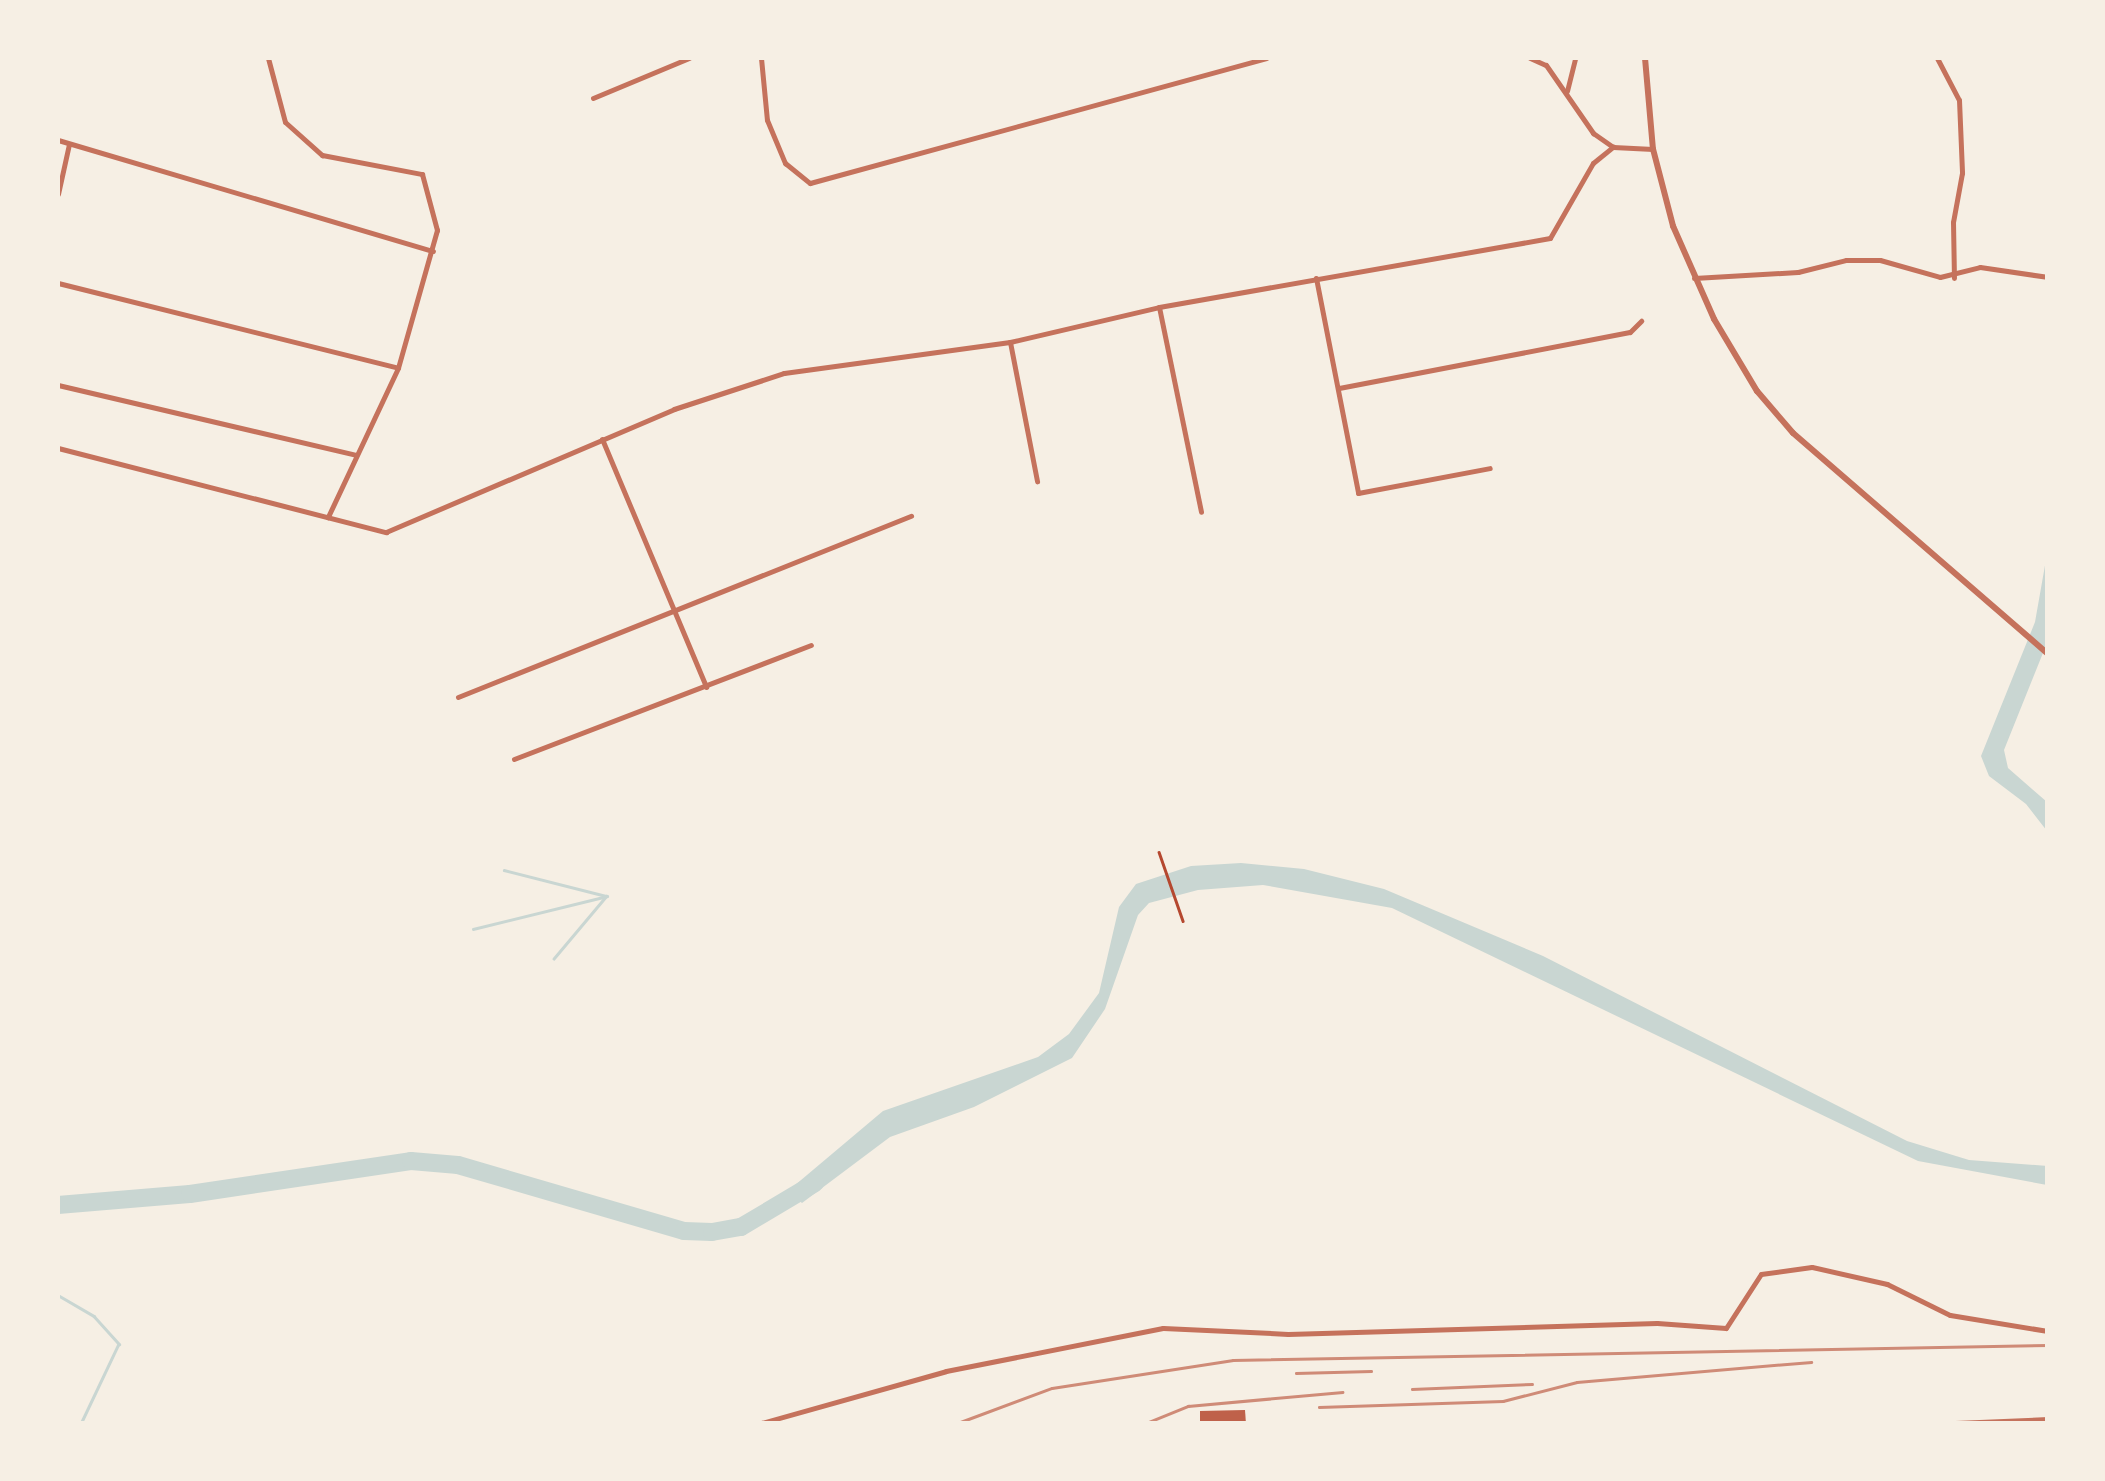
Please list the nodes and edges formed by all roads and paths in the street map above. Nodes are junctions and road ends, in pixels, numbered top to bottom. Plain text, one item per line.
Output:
1 (268, 58) edge
2 (689, 58) edge
3 (761, 58) edge
4 (1266, 58) edge
5 (1530, 58) edge
6 (1574, 58) edge
7 (1644, 58) edge
8 (1937, 58) edge
9 (1568, 90) junction
10 (593, 98) dead end
11 (58, 140) edge
12 (69, 144) junction
13 (1613, 147) junction
14 (1654, 150) junction
15 (58, 194) edge
16 (433, 251) junction
17 (2048, 277) edge
18 (1316, 278) junction
19 (1694, 278) junction
20 (1954, 278) junction
21 (58, 283) edge
22 (1159, 307) junction
23 (1641, 322) dead end
24 (1010, 342) junction
25 (398, 368) junction
26 (58, 384) edge
27 (1338, 388) junction
28 (602, 439) junction
29 (58, 448) edge
30 (356, 455) junction
31 (1490, 468) dead end
32 (1037, 481) dead end
33 (1202, 512) dead end
34 (911, 516) dead end
35 (328, 517) junction
36 (676, 611) junction
37 (811, 645) dead end
38 (2048, 654) edge
39 (706, 687) junction
40 (458, 697) dead end
41 (514, 760) dead end
42 (1159, 852) dead end
43 (1183, 921) dead end
44 (2048, 1331) edge
45 (2048, 1418) edge
46 (758, 1424) edge
47 (1931, 1424) edge

1 - 16 street
2 - 10 street
3 - 4 street
5 - 9 street
6 - 9 street
7 - 14 street
8 - 20 street
9 - 13 street
11 - 12 street
12 - 15 street
12 - 16 street
13 - 14 street
13 - 18 street
14 - 19 street
16 - 25 street
17 - 20 street
18 - 22 street
18 - 27 street
19 - 20 street
19 - 38 street
21 - 25 street
22 - 24 street
22 - 33 street
23 - 27 street
24 - 28 street
24 - 32 street
25 - 30 street
26 - 30 street
27 - 31 street
28 - 35 street
28 - 36 street
29 - 35 street
30 - 35 street
34 - 36 street
36 - 39 street
36 - 40 street
37 - 39 street
39 - 41 street
42 - 43 path
44 - 46 street
45 - 47 street

